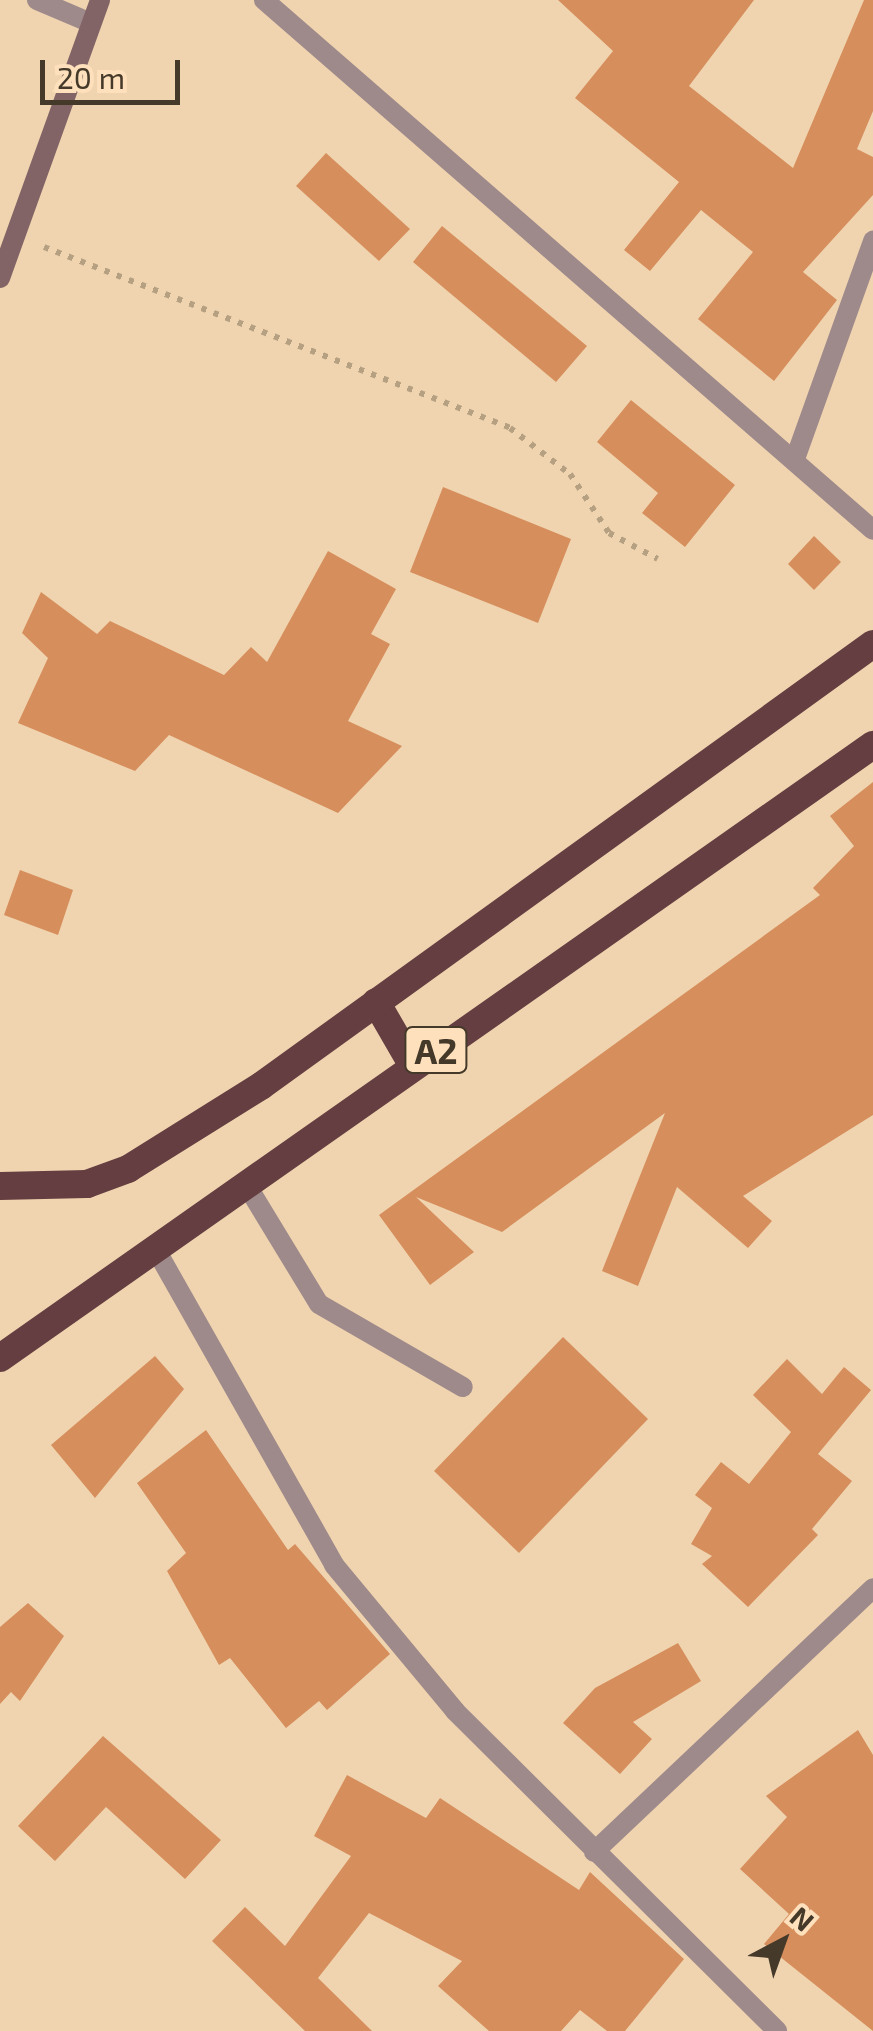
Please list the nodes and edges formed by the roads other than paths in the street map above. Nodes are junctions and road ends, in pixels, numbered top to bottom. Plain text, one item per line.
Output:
1 (37, 0) edge
2 (100, 0) edge
3 (264, 0) edge
4 (92, 24) junction
5 (873, 241) edge
6 (0, 278) edge
7 (794, 459) junction
8 (873, 530) edge
9 (873, 644) edge
10 (873, 745) edge
11 (376, 1002) junction
12 (413, 1066) junction
13 (246, 1184) junction
14 (0, 1186) edge
15 (155, 1248) junction
16 (0, 1358) edge
17 (463, 1387) dead end
18 (873, 1588) edge
19 (594, 1852) junction
20 (777, 2031) edge

1 - 4 street
2 - 4 main road
3 - 7 street
4 - 6 main road
5 - 7 street
7 - 8 street
9 - 11 highway, A2
10 - 12 highway, A2
11 - 12 highway
11 - 14 highway, A2
12 - 13 highway, A2
13 - 15 highway, A2
13 - 17 street
15 - 16 highway, A2
15 - 19 street
18 - 19 street
19 - 20 street

